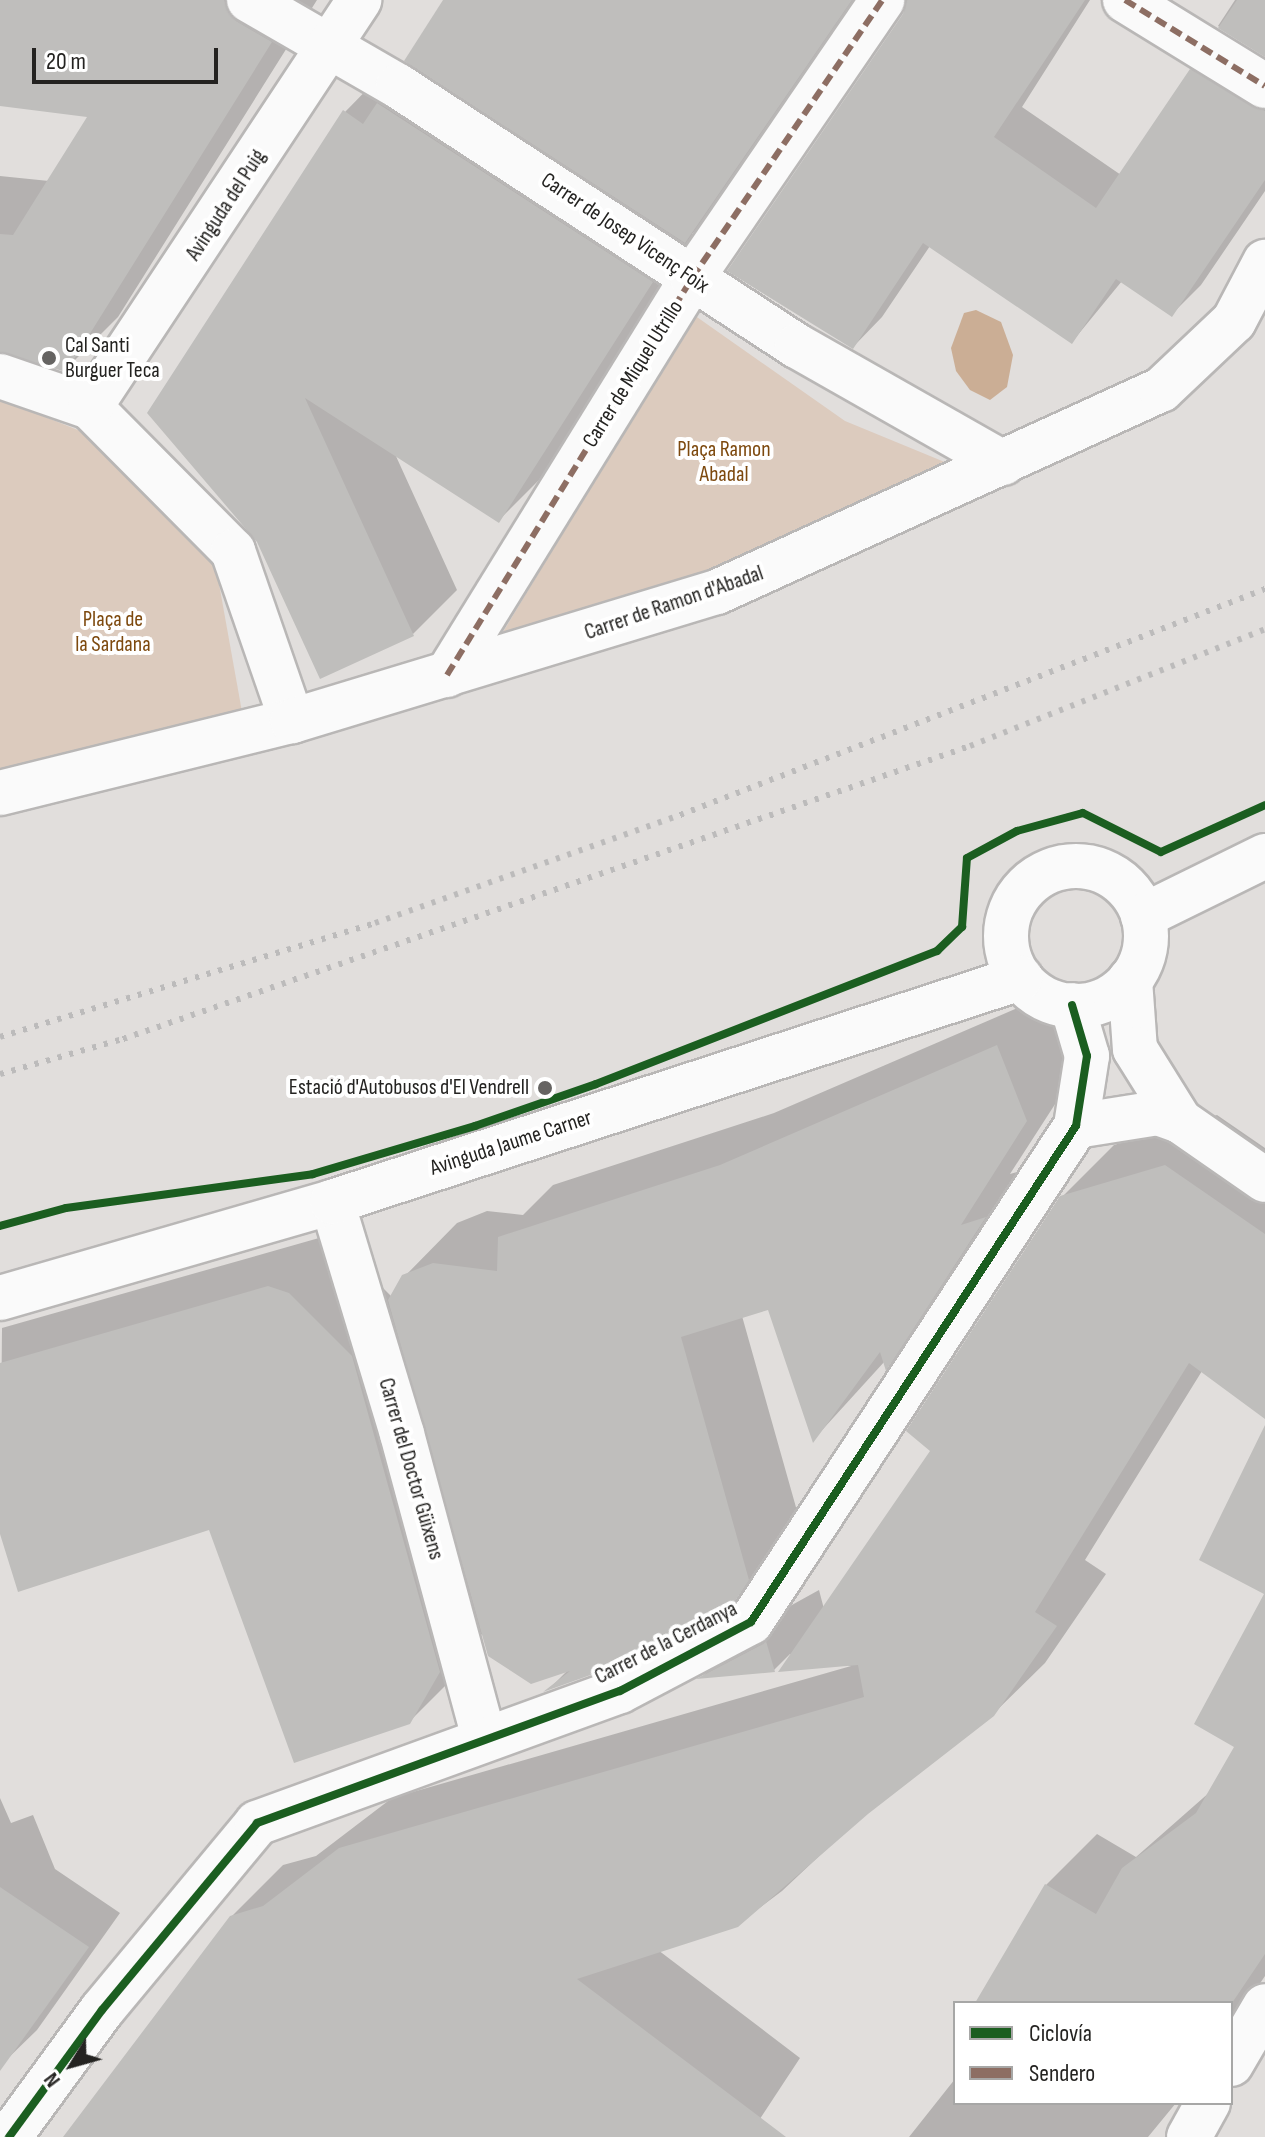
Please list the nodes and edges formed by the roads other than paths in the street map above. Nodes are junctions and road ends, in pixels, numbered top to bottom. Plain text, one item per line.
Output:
1 (249, 0) edge
2 (359, 0) edge
3 (882, 0) edge
4 (1125, 0) edge
5 (328, 46) junction
6 (1265, 86) edge
7 (1265, 262) edge
8 (692, 278) junction
9 (0, 376) edge
10 (90, 407) junction
11 (1003, 463) junction
12 (447, 675) junction
13 (292, 721) junction
14 (0, 793) edge
15 (1265, 856) edge
16 (1143, 916) junction
17 (1020, 978) junction
18 (1130, 980) junction
19 (1072, 1005) junction
20 (1180, 1121) junction
21 (1076, 1126) junction
22 (1265, 1180) edge
23 (332, 1202) junction
24 (0, 1298) edge
25 (484, 1738) junction
26 (1265, 2006) edge
27 (1233, 2061) edge
28 (1207, 2105) edge
29 (9, 2137) edge
30 (1189, 2137) edge

1 - 5 street, Carrer de Josep Vicenç Foix
2 - 5 street, Avinguda del Puig
3 - 8 street, Carrer de Miquel Utrillo
4 - 6 street
5 - 8 street, Carrer de Josep Vicenç Foix
5 - 10 street, Avinguda del Puig
7 - 11 street, Carrer de Ramon d'Abadal
8 - 11 street, Carrer de Josep Vicenç Foix
8 - 12 street, Carrer de Miquel Utrillo
9 - 10 street
10 - 13 street
11 - 12 street, Carrer de Ramon d'Abadal
12 - 13 street, Carrer de Ramon d'Abadal
13 - 14 street, Carrer de Ramon d'Abadal
15 - 16 street
16 - 17 street
16 - 18 street
17 - 19 street
17 - 23 street, Avinguda Jaume Carner
18 - 19 street
18 - 20 street
19 - 21 street, Carrer de la Cerdanya
20 - 21 street
20 - 22 street
21 - 25 street, Carrer de la Cerdanya
23 - 24 street, Avinguda Jaume Carner
23 - 25 street, Carrer del Doctor Güixens
25 - 29 street, Carrer de la Cerdanya
26 - 27 street
28 - 30 street

